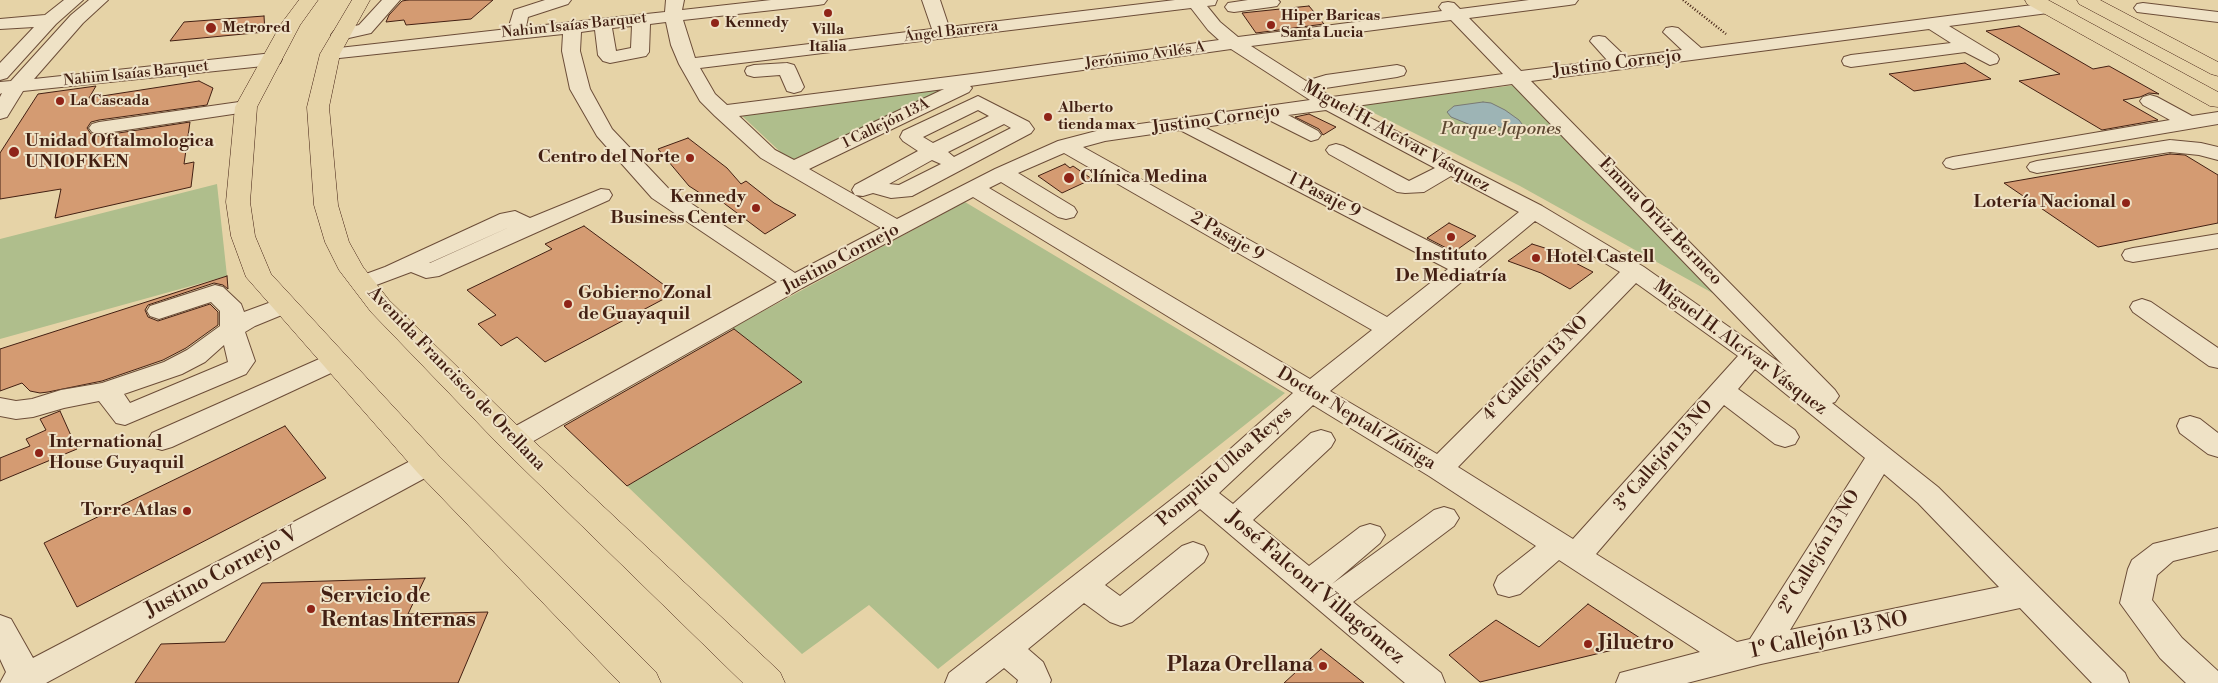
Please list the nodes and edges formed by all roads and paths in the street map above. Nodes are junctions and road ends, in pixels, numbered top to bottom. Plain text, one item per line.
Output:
1 (74, 0) edge
2 (99, 0) edge
3 (309, 0) edge
4 (360, 0) edge
5 (391, 0) edge
6 (648, 0) edge
7 (818, 0) edge
8 (931, 0) edge
9 (1441, 0) edge
10 (1569, 0) edge
11 (1683, 0) edge
12 (2086, 0) edge
13 (1201, 1) edge
14 (1271, 2) dead end
15 (1238, 4) edge
16 (2041, 4) edge
17 (2140, 4) edge
18 (613, 6) dead end
19 (674, 8) edge
20 (1456, 14) junction
21 (535, 16) dead end
22 (2218, 16) edge
23 (562, 17) edge
24 (643, 19) junction
25 (50, 20) junction
26 (602, 23) junction
27 (1932, 23) junction
28 (0, 24) edge
29 (1326, 31) junction
30 (1672, 32) dead end
31 (516, 33) junction
32 (942, 33) junction
33 (37, 34) junction
34 (0, 38) edge
35 (1599, 41) dead end
36 (1234, 43) junction
37 (2170, 44) junction
38 (335, 45) junction
39 (1968, 46) junction
40 (1301, 48) dead end
41 (1744, 48) junction
42 (1697, 54) junction
43 (1990, 59) dead end
44 (273, 60) junction
45 (1851, 61) dead end
46 (1622, 64) junction
47 (1397, 70) dead end
48 (2218, 70) edge
49 (692, 72) junction
50 (0, 74) edge
51 (1519, 77) junction
52 (980, 79) junction
53 (8, 87) edge
54 (794, 87) dead end
55 (1303, 87) junction
56 (2150, 101) dead end
57 (2218, 101) edge
58 (1331, 104) junction
59 (246, 107) junction
60 (722, 112) junction
61 (1269, 112) junction
62 (0, 113) edge
63 (1004, 116) junction
64 (2218, 118) edge
65 (2189, 123) junction
66 (1183, 124) junction
67 (99, 128) dead end
68 (1311, 135) dead end
69 (1065, 145) junction
70 (1336, 150) dead end
71 (932, 152) junction
72 (2218, 154) edge
73 (1953, 163) dead end
74 (956, 164) junction
75 (2037, 167) dead end
76 (1450, 168) junction
77 (793, 169) junction
78 (1002, 173) junction
79 (871, 185) junction
80 (974, 188) junction
81 (601, 195) dead end
82 (845, 199) junction
83 (1534, 211) junction
84 (1066, 212) dead end
85 (898, 229) junction
86 (2218, 241) edge
87 (2133, 255) dead end
88 (1464, 268) junction
89 (1636, 272) junction
90 (363, 283) junction
91 (794, 283) junction
92 (285, 306) junction
93 (2142, 307) dead end
94 (158, 311) dead end
95 (1389, 329) junction
96 (232, 330) junction
97 (1753, 355) junction
98 (2218, 360) edge
99 (335, 361) junction
100 (1722, 390) junction
101 (105, 391) junction
102 (1311, 392) junction
103 (0, 406) edge
104 (2190, 426) dead end
105 (1785, 438) dead end
106 (162, 440) dead end
107 (513, 440) junction
108 (1321, 440) dead end
109 (2218, 447) edge
110 (1877, 452) junction
111 (428, 464) junction
112 (1439, 469) junction
113 (1200, 493) junction
114 (1444, 518) dead end
115 (1232, 519) junction
116 (1370, 535) dead end
117 (2218, 539) edge
118 (1565, 550) junction
119 (1193, 554) dead end
120 (1308, 582) junction
121 (1509, 585) dead end
122 (1083, 586) junction
123 (2028, 594) junction
124 (1331, 601) junction
125 (0, 628) edge
126 (1005, 648) junction
127 (1747, 653) junction
128 (23, 681) edge
129 (643, 683) edge
130 (767, 683) edge
131 (961, 683) edge
132 (1033, 683) edge
133 (1429, 683) edge
134 (1632, 683) edge
135 (2113, 683) edge
136 (2208, 683) edge

1 - 25 street
2 - 53 street
3 - 44 main road
4 - 38 main road, Avenida Francisco de Orellana
5 - 38 street
6 - 24 street
7 - 19 street, Nahim Isaías Barquet
8 - 32 street
9 - 20 street, Emma Ortiz Bermeo
10 - 20 street, Jerónimo Avilés A
11 - 41 path
12 - 37 main road
13 - 32 street, Ángel Barrera
13 - 36 street, Miguel H. Alcívar Vásquez
14 - 15 street
16 - 27 street, Justino Cornejo
16 - 57 main road
17 - 22 street
17 - 37 street
18 - 23 street
19 - 24 street, Nahim Isaías Barquet
19 - 49 street
20 - 29 street, Jerónimo Avilés A
20 - 51 street, Emma Ortiz Bermeo
21 - 23 street
23 - 26 street, Nahim Isaías Barquet
23 - 31 street, Nahim Isaías Barquet
23 - 31 street
23 - 91 street
24 - 26 street, Nahim Isaías Barquet
24 - 26 street
25 - 28 street
25 - 33 street
27 - 39 street
27 - 41 street, Justino Cornejo
29 - 36 street, Jerónimo Avilés A
29 - 40 street
30 - 42 street
31 - 38 street, Nahim Isaías Barquet
32 - 49 street, Ángel Barrera
33 - 34 street
33 - 50 street
35 - 46 street
36 - 52 street, Jerónimo Avilés A
36 - 55 street, Miguel H. Alcívar Vásquez
37 - 48 main road
38 - 90 main road, Avenida Francisco de Orellana
39 - 43 street
39 - 45 street
41 - 42 street, Justino Cornejo
42 - 46 street, Justino Cornejo
44 - 53 street, Nahim Isaías Barquet
44 - 59 main road
46 - 51 street, Justino Cornejo
47 - 55 street
49 - 54 street
49 - 60 street
51 - 58 street, Justino Cornejo
51 - 110 street, Emma Ortiz Bermeo
52 - 60 street, Jerónimo Avilés A
52 - 77 street, 1 Callejón 13A
53 - 62 street
55 - 58 street, Miguel H. Alcívar Vásquez
56 - 65 street
58 - 61 street, Justino Cornejo
58 - 76 street, Miguel H. Alcívar Vásquez
59 - 67 street
59 - 92 main road
60 - 77 street
61 - 66 street, Justino Cornejo
61 - 68 street
63 - 71 street
63 - 71 street
63 - 74 street
64 - 65 street
65 - 73 street
66 - 69 street, Justino Cornejo
66 - 88 street, 1 Pasaje 9
69 - 78 street, Justino Cornejo
69 - 95 street, 2 Pasaje 9
70 - 76 street
71 - 74 street
71 - 79 street
72 - 75 street
74 - 79 street
76 - 83 street, Miguel H. Alcívar Vásquez
77 - 82 street
78 - 80 street, Justino Cornejo
78 - 84 street
79 - 82 street
80 - 85 street, Justino Cornejo
80 - 102 street, Doctor Neptalí Zúñiga
81 - 90 street
82 - 85 street
83 - 88 street, Pompilio Ulloa Reyes
83 - 89 street, Miguel H. Alcívar Vásquez
85 - 91 street, Justino Cornejo
86 - 87 street
88 - 95 street, Pompilio Ulloa Reyes
89 - 97 street, Miguel H. Alcívar Vásquez
89 - 112 street, 4º Callejón 13 NO
90 - 107 main road, Avenida Francisco de Orellana
91 - 107 street, Justino Cornejo
92 - 96 street
92 - 99 main road
93 - 98 street
94 - 96 street
95 - 102 street, Pompilio Ulloa Reyes
96 - 101 street
96 - 101 street
97 - 100 street, 3º Callejón 13 NO
97 - 110 street, Miguel H. Alcívar Vásquez
99 - 106 street
99 - 111 main road
100 - 105 street
100 - 118 street, 3º Callejón 13 NO
101 - 103 street
102 - 112 street, Doctor Neptalí Zúñiga
102 - 113 street, Pompilio Ulloa Reyes
104 - 109 street
107 - 130 main road, Avenida Francisco de Orellana
108 - 115 street
110 - 123 street, Miguel H. Alcívar Vásquez
110 - 127 street, 2º Callejón 13 NO
111 - 128 street, Justino Cornejo V
111 - 129 main road
112 - 118 street, Doctor Neptalí Zúñiga
113 - 115 street, José Falconí Villagómez
113 - 122 street, Pompilio Ulloa Reyes
114 - 124 street
115 - 120 street, José Falconí Villagómez
116 - 120 street
117 - 136 street
118 - 121 street, 3º Callejón 13 NO
118 - 127 street, Doctor Neptalí Zúñiga
119 - 122 street
120 - 124 street, José Falconí Villagómez
122 - 126 street, Pompilio Ulloa Reyes
123 - 127 street, 1º Callejón 13 NO
123 - 135 street, Miguel H. Alcívar Vásquez
124 - 133 street, José Falconí Villagómez
125 - 128 street
126 - 131 street, Pompilio Ulloa Reyes
126 - 132 street
127 - 134 street, 1º Callejón 13 NO

